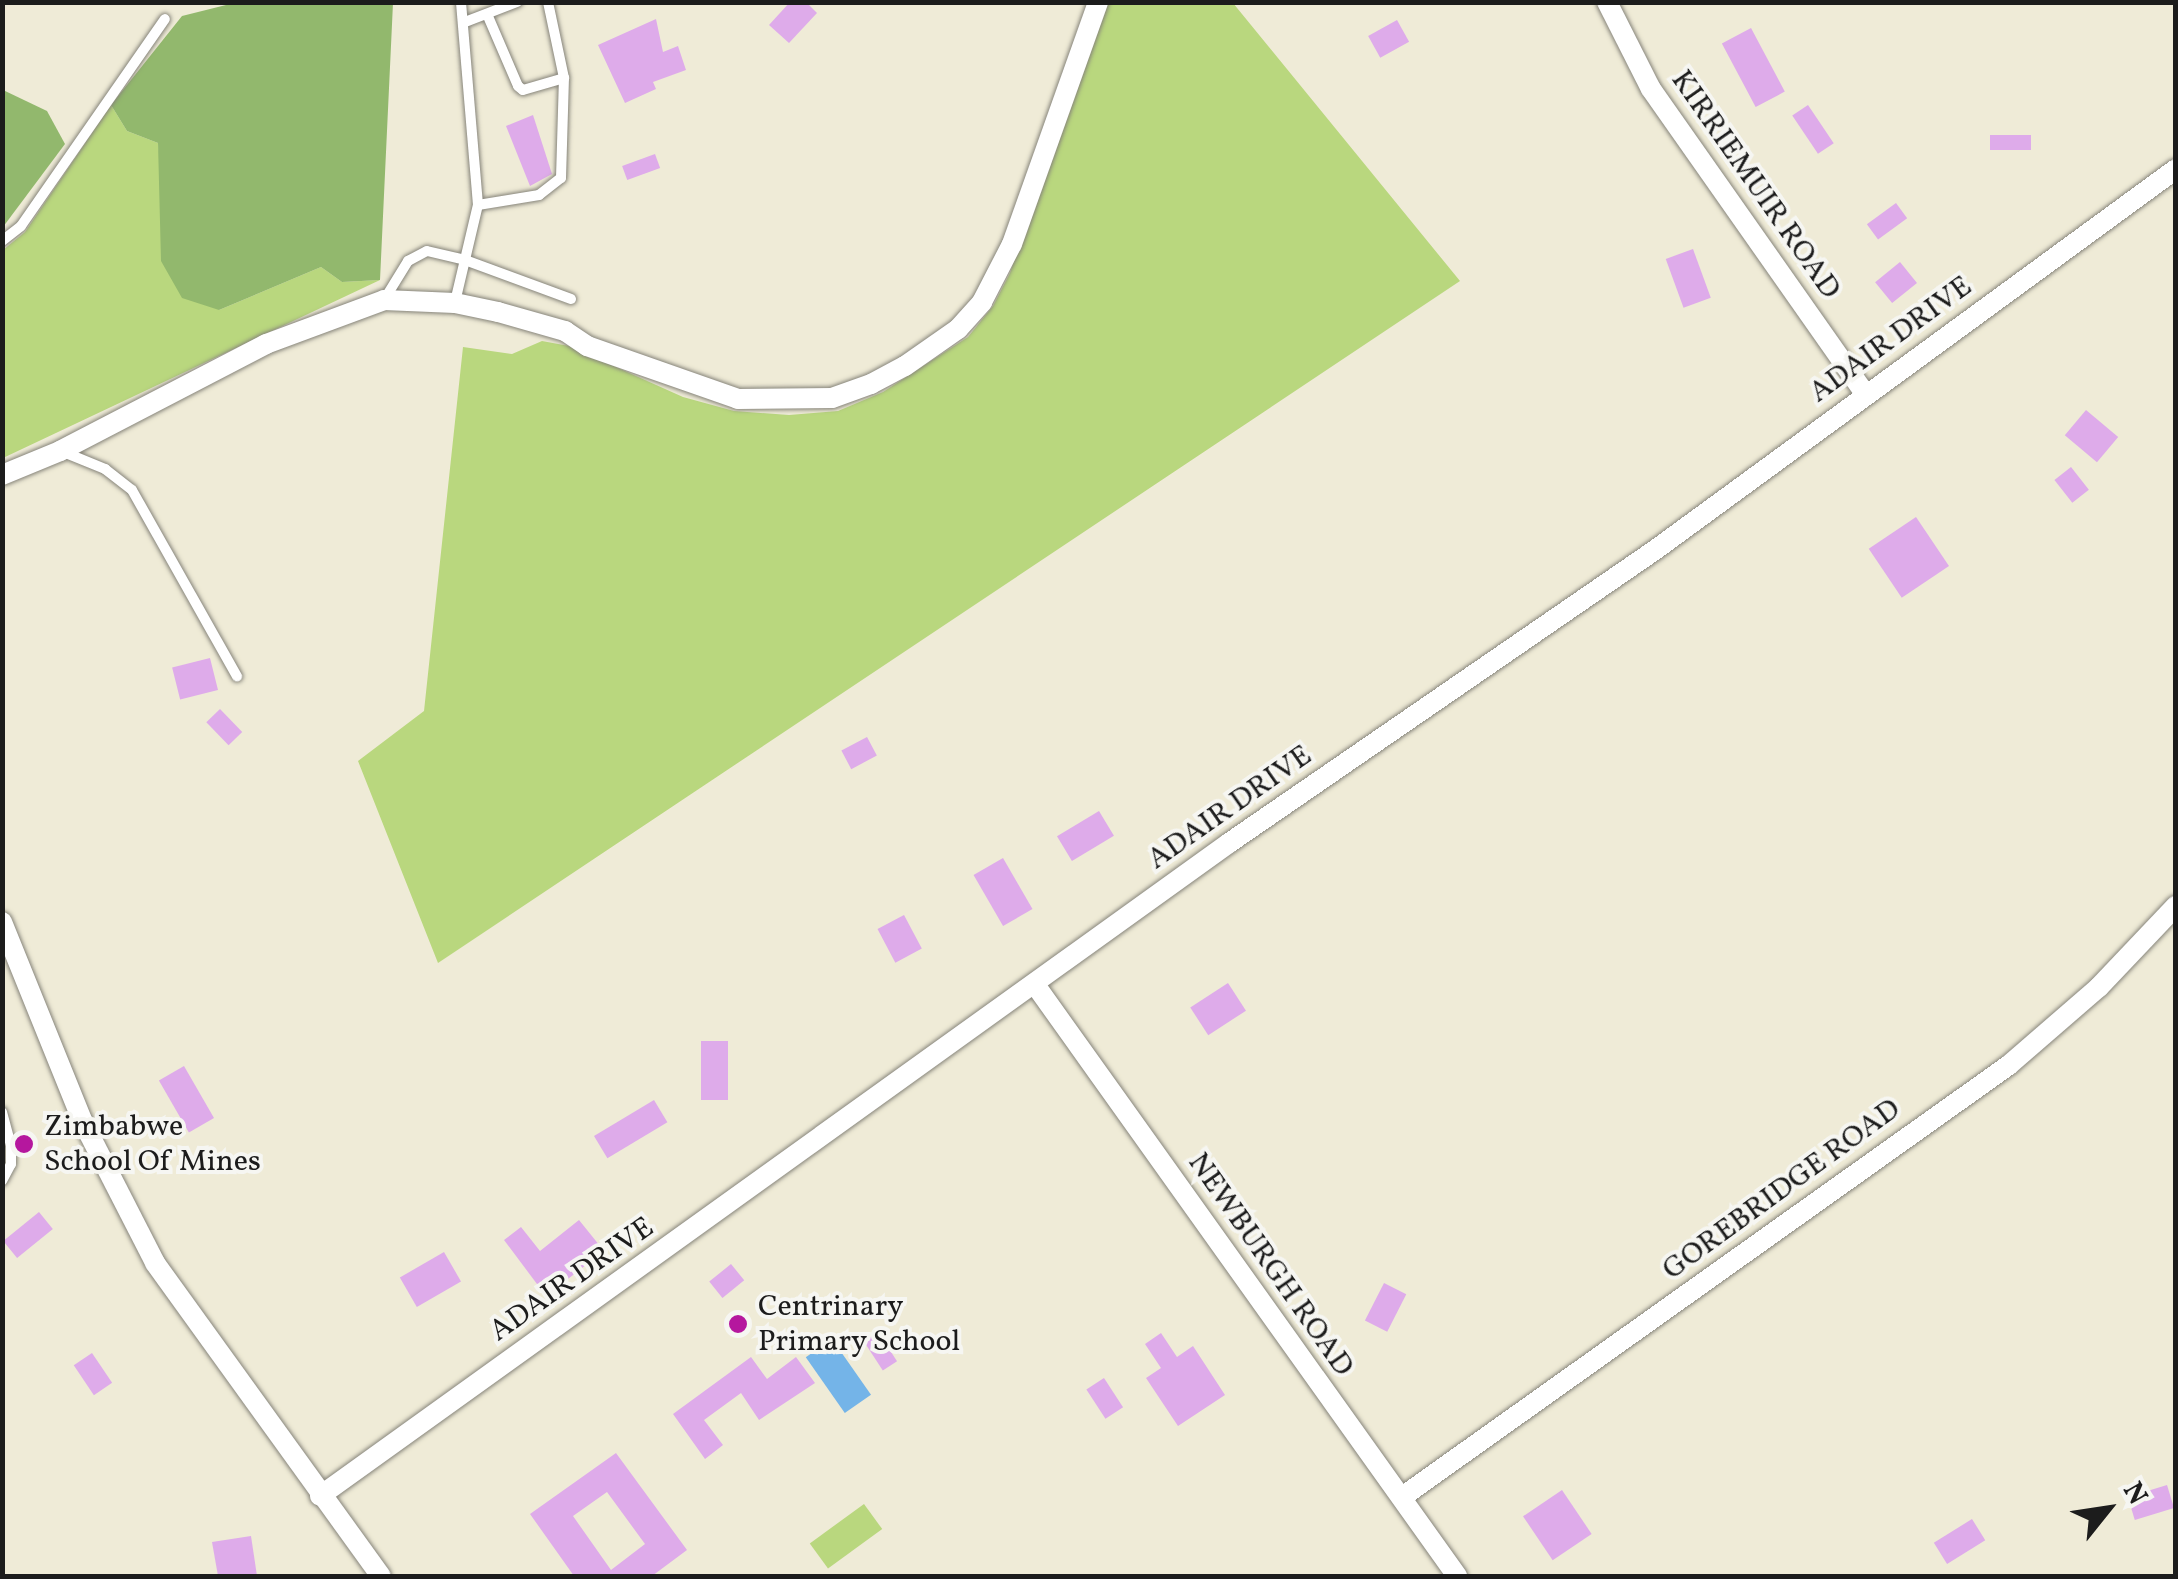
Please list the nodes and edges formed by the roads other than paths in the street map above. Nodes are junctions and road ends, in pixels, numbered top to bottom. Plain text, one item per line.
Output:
1 (460, 2) edge
2 (518, 2) edge
3 (548, 2) edge
4 (1098, 2) edge
5 (1607, 2) edge
6 (487, 14) junction
7 (164, 19) dead end
8 (466, 22) junction
9 (564, 78) junction
10 (2176, 169) edge
11 (478, 205) junction
12 (2, 242) edge
13 (465, 260) junction
14 (571, 299) dead end
15 (384, 300) junction
16 (455, 303) junction
17 (1866, 395) junction
18 (60, 451) junction
19 (2, 475) edge
20 (237, 676) dead end
21 (2176, 906) edge
22 (2, 922) edge
23 (1036, 986) junction
24 (2, 1112) edge
25 (2, 1181) edge
26 (320, 1496) junction
27 (1402, 1497) junction
28 (380, 1576) edge
29 (1458, 1576) edge

1 - 8 lane
2 - 6 lane
3 - 9 lane
4 - 16 street
5 - 17 street, KIRRIEMUIR ROAD
6 - 8 lane
6 - 9 lane
7 - 12 lane
8 - 11 lane
9 - 11 lane
10 - 17 street, ADAIR DRIVE
11 - 13 lane
13 - 14 lane
13 - 15 lane
13 - 16 lane
15 - 16 street
15 - 18 street
17 - 23 street, ADAIR DRIVE
18 - 19 street
18 - 20 lane
21 - 27 street, GOREBRIDGE ROAD
22 - 26 street
23 - 26 street, ADAIR DRIVE
23 - 27 street, NEWBURGH ROAD
24 - 25 lane
26 - 28 street
27 - 29 street, NEWBURGH ROAD

